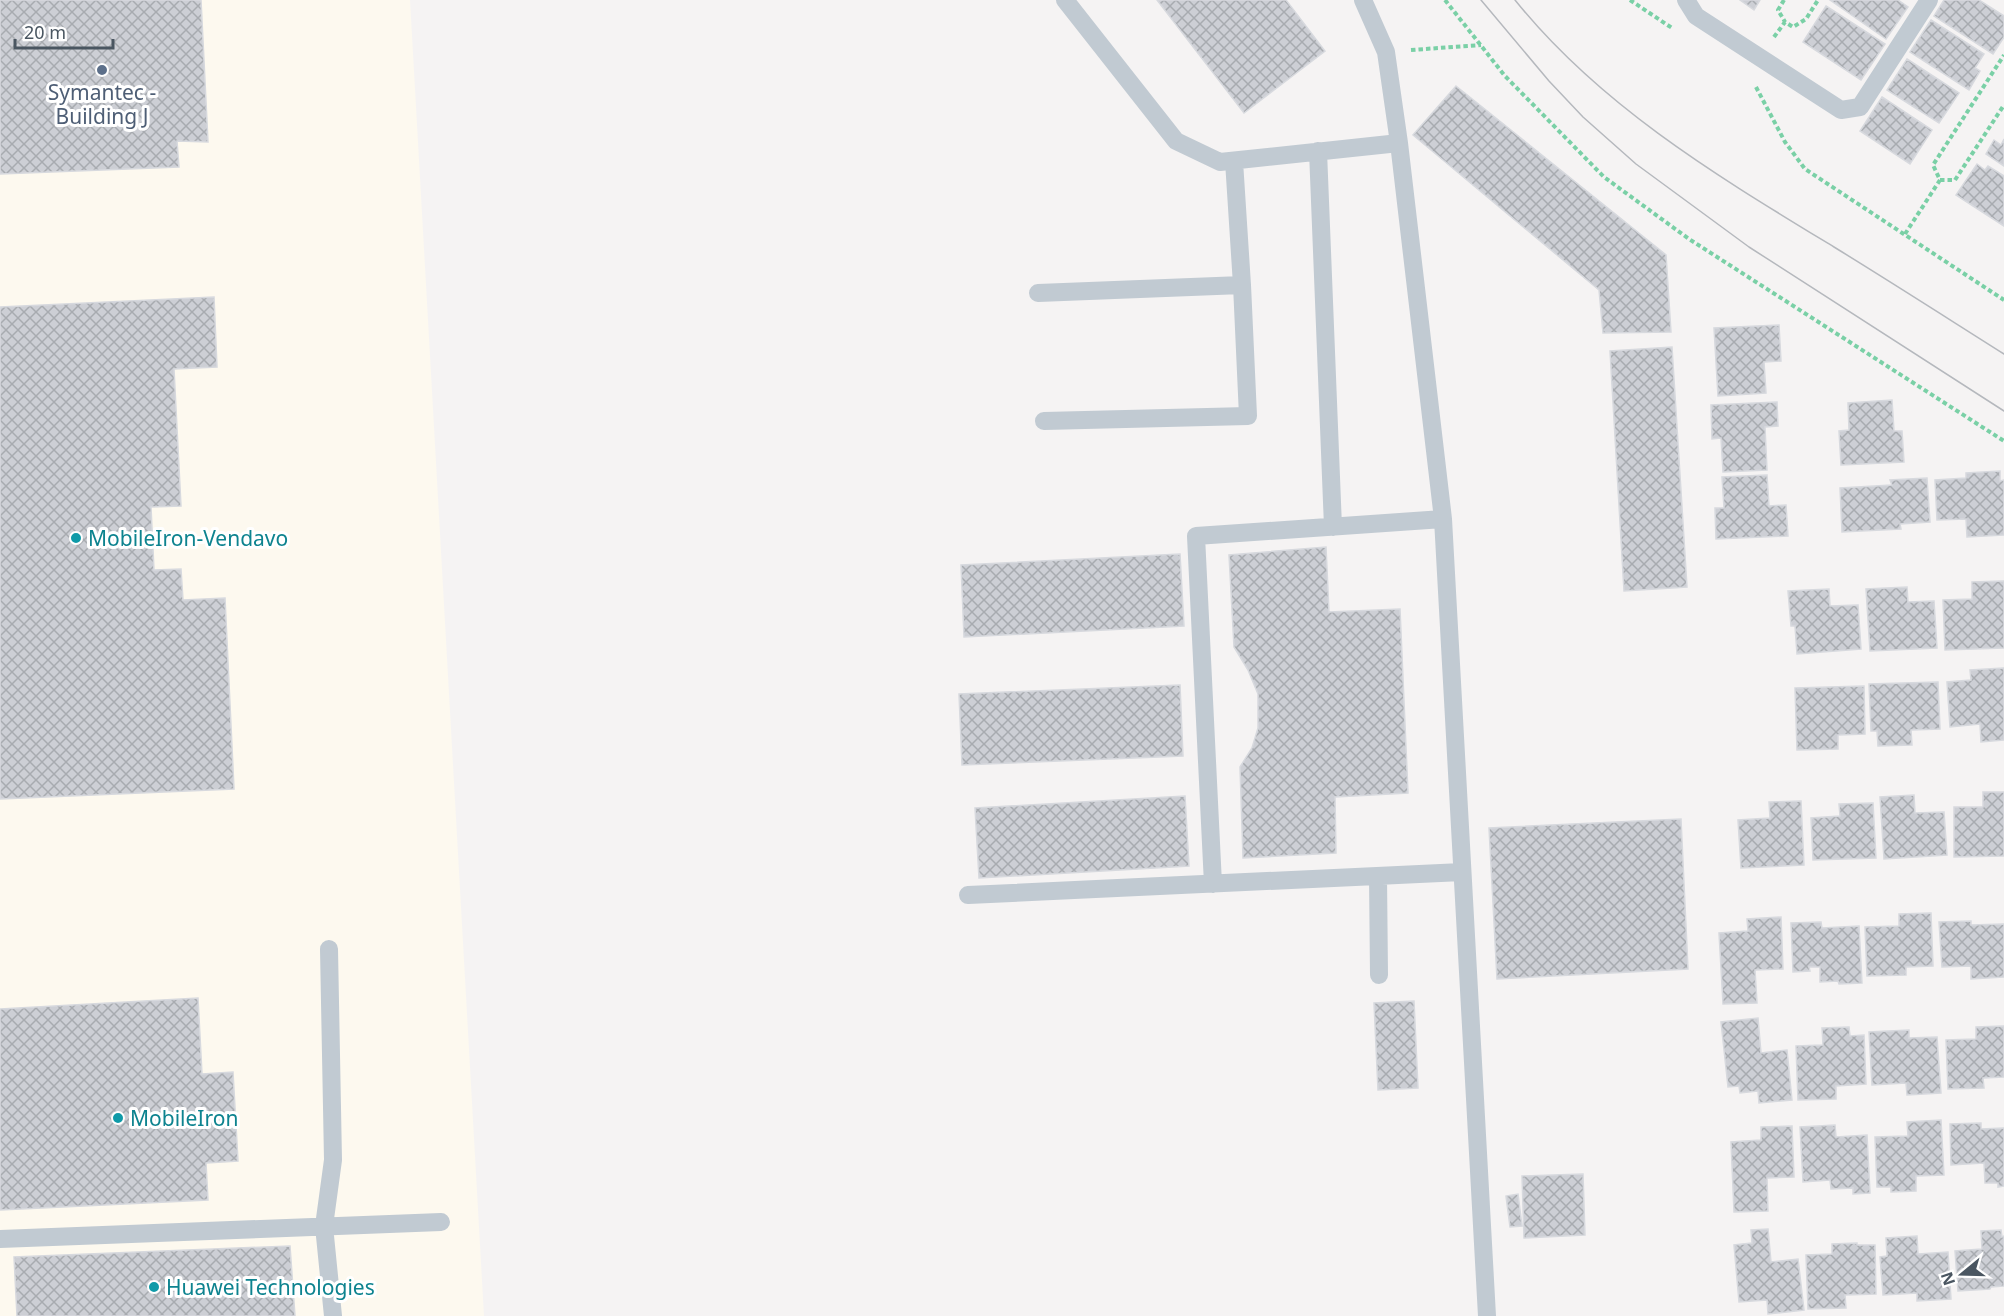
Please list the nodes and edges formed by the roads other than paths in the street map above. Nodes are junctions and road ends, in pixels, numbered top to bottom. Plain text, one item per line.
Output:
1 (1065, 0) edge
2 (1363, 0) edge
3 (1686, 0) edge
4 (1929, 0) edge
5 (1399, 143) junction
6 (1318, 151) junction
7 (1234, 161) junction
8 (1242, 285) junction
9 (1038, 293) dead end
10 (1044, 421) dead end
11 (1443, 519) junction
12 (1333, 527) junction
13 (1462, 872) junction
14 (1378, 876) junction
15 (1213, 884) junction
16 (968, 895) dead end
17 (329, 949) dead end
18 (1379, 975) dead end
19 (441, 1222) dead end
20 (324, 1226) junction
21 (0, 1239) edge
22 (333, 1316) edge
23 (1487, 1316) edge

1 - 7 lane
2 - 5 lane
3 - 4 lane
5 - 6 lane
5 - 11 lane
6 - 7 lane
6 - 12 lane
7 - 8 lane
8 - 9 lane
8 - 10 lane
11 - 12 lane
11 - 13 lane
12 - 15 lane
13 - 14 lane
13 - 23 lane
14 - 15 lane
14 - 18 lane
15 - 16 lane
17 - 20 lane
19 - 20 lane
20 - 21 lane
20 - 22 lane

